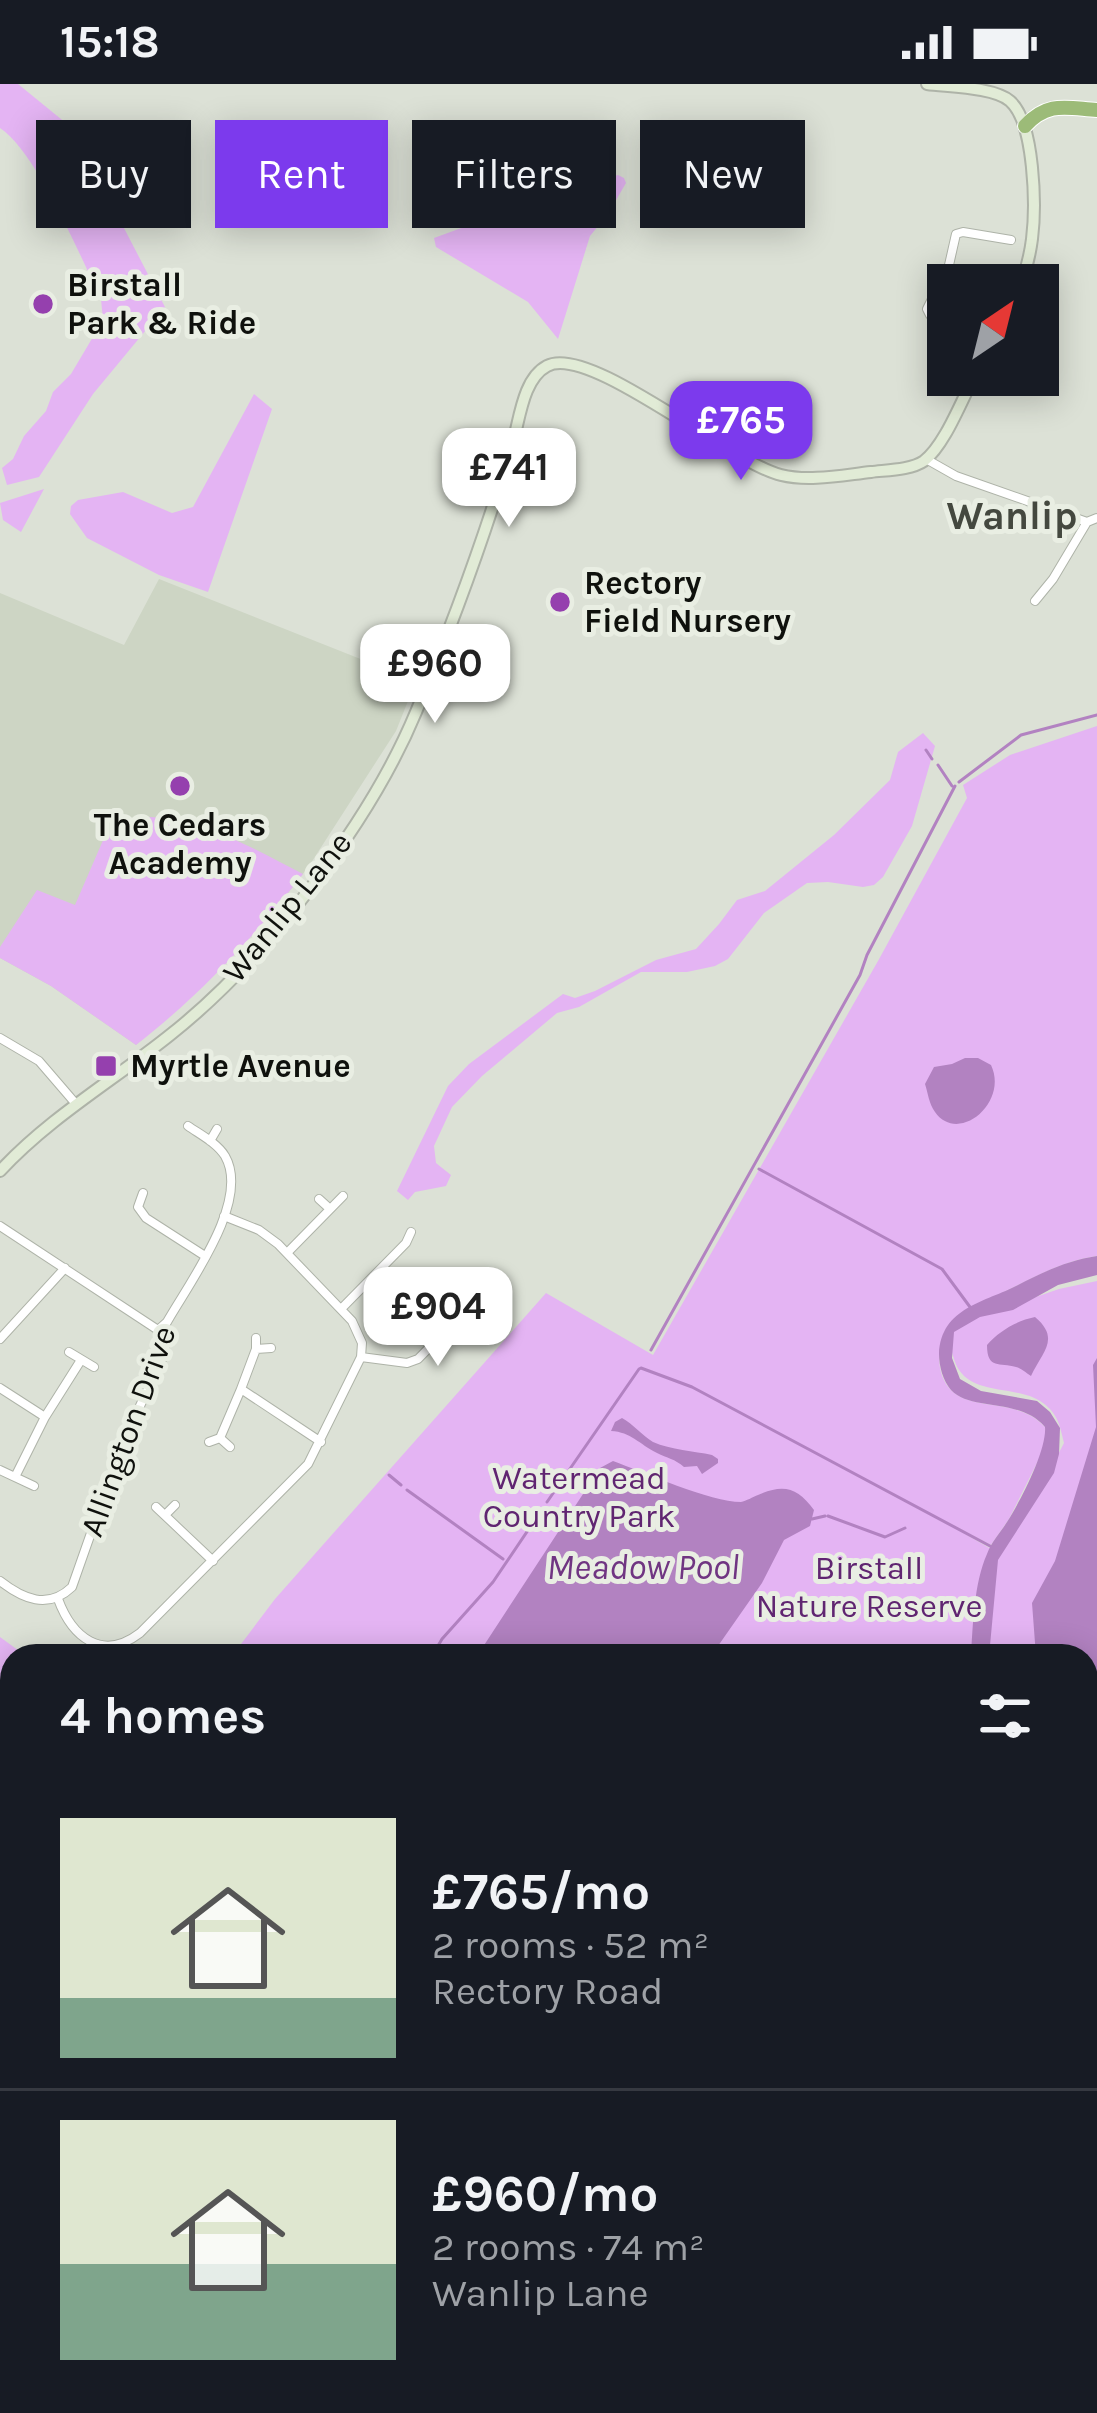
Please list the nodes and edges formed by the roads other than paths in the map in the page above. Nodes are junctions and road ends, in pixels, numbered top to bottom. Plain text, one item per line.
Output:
1 (926, 84) edge
2 (1097, 110) edge
3 (1025, 126) junction
4 (1011, 240) dead end
5 (949, 264) edge
6 (1026, 264) edge
7 (964, 396) edge
8 (926, 459) junction
9 (1092, 520) edge
10 (1035, 601) dead end
11 (0, 1038) edge
12 (76, 1104) junction
13 (188, 1126) dead end
14 (218, 1129) dead end
15 (210, 1141) junction
16 (0, 1171) edge
17 (143, 1193) dead end
18 (343, 1196) dead end
19 (319, 1199) dead end
20 (138, 1208) junction
21 (330, 1209) junction
22 (127, 1211) dead end
23 (224, 1216) junction
24 (0, 1226) edge
25 (411, 1232) dead end
26 (287, 1253) junction
27 (205, 1256) junction
28 (64, 1268) junction
29 (486, 1288) dead end
30 (341, 1309) junction
31 (158, 1330) junction
32 (0, 1339) edge
33 (271, 1348) dead end
34 (69, 1352) dead end
35 (361, 1357) junction
36 (81, 1360) junction
37 (94, 1367) dead end
38 (0, 1388) edge
39 (241, 1389) junction
40 (45, 1417) junction
41 (220, 1438) junction
42 (209, 1442) dead end
43 (320, 1442) junction
44 (230, 1448) dead end
45 (0, 1471) edge
46 (15, 1478) junction
47 (34, 1486) dead end
48 (175, 1505) dead end
49 (156, 1507) dead end
50 (165, 1515) junction
51 (213, 1562) junction
52 (0, 1581) edge
53 (58, 1599) junction

1 - 3 street
2 - 3 highway
3 - 6 street
4 - 5 street
7 - 8 street
8 - 9 street
8 - 12 street, Wanlip Lane
9 - 10 street
11 - 12 street
12 - 16 street, Wanlip Lane
13 - 15 street
14 - 15 street
15 - 23 street, Allington Drive
17 - 20 street
18 - 21 street
19 - 21 street
20 - 22 street
20 - 27 street
21 - 26 street
23 - 26 street
23 - 27 street, Allington Drive
24 - 28 street
25 - 30 street
26 - 30 street
27 - 31 street, Allington Drive
28 - 31 street
28 - 32 street
29 - 35 street
30 - 35 street
31 - 53 street, Allington Drive
33 - 39 street
34 - 36 street
35 - 43 street
36 - 37 street
36 - 40 street
38 - 40 street
39 - 41 street
39 - 43 street
40 - 46 street
41 - 42 street
41 - 44 street
43 - 51 street
45 - 46 street
46 - 47 street
48 - 50 street
49 - 50 street
50 - 51 street
51 - 53 street
52 - 53 street

